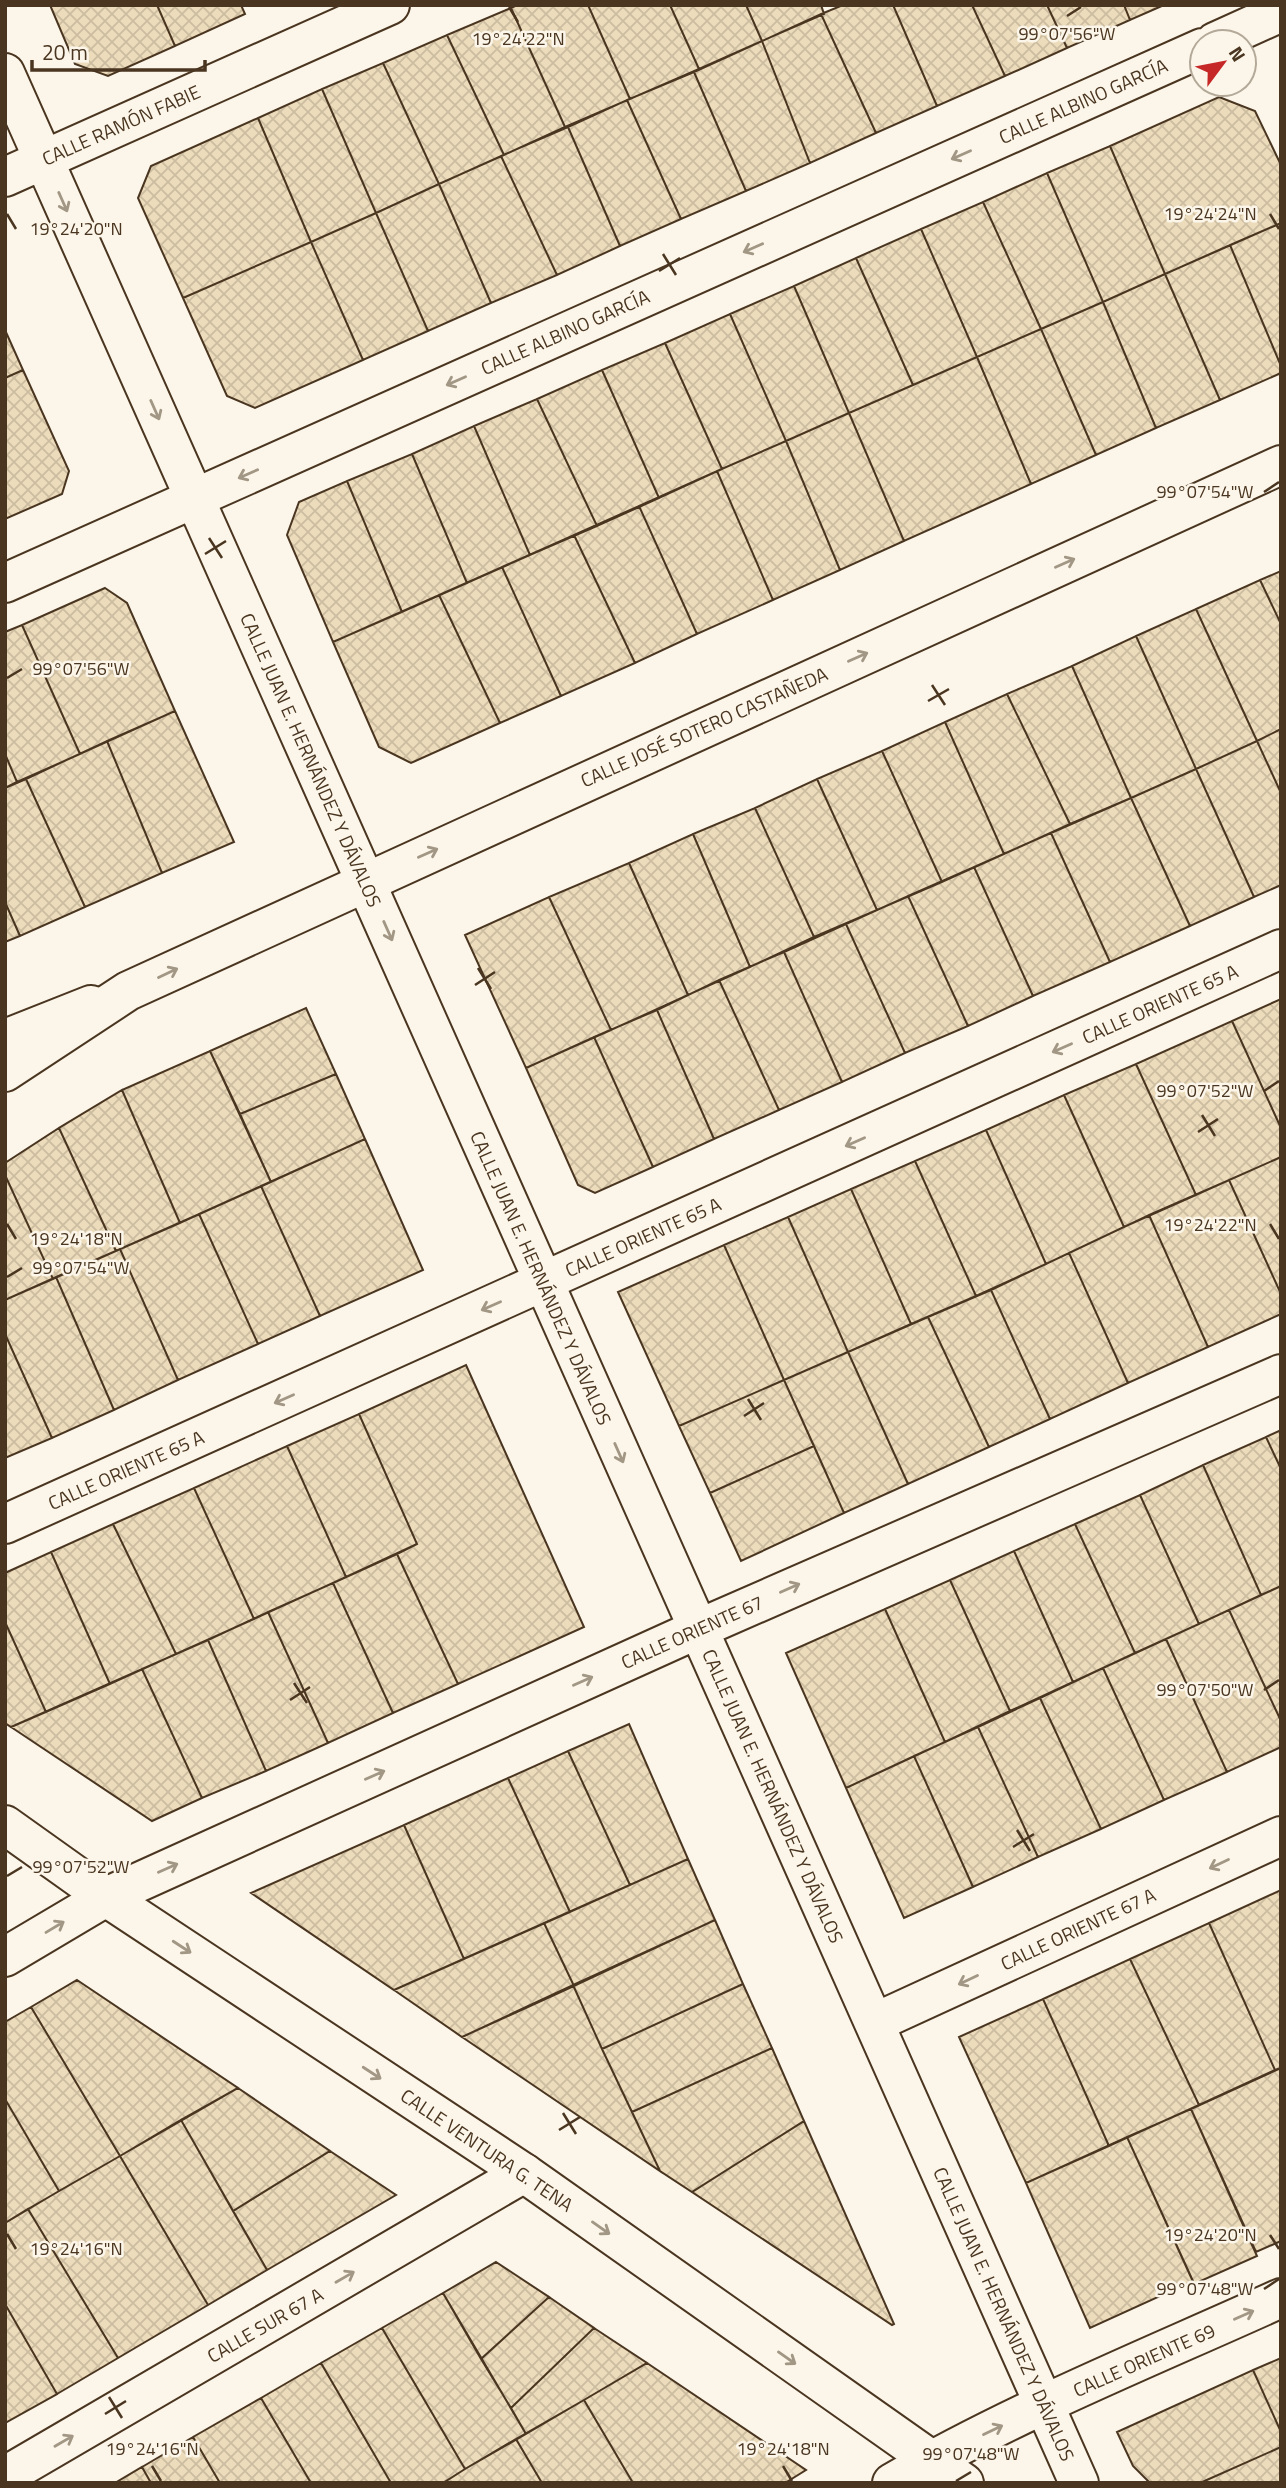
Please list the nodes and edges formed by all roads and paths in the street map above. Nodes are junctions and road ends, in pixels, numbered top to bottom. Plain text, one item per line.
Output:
1 (390, 5) edge
2 (1278, 12) edge
3 (1244, 28) edge
4 (1188, 54) edge
5 (5, 73) edge
6 (44, 160) junction
7 (5, 177) edge
8 (1281, 465) edge
9 (194, 498) junction
10 (5, 583) edge
11 (366, 881) junction
12 (1281, 949) edge
13 (128, 991) junction
14 (5, 1039) edge
15 (5, 1072) edge
16 (543, 1283) junction
17 (1281, 1374) edge
18 (5, 1524) edge
19 (698, 1629) junction
20 (5, 1825) edge
21 (1281, 1836) edge
22 (106, 1897) junction
23 (5, 1957) edge
24 (874, 2023) junction
25 (524, 2173) junction
26 (1281, 2298) edge
27 (1044, 2406) junction
28 (931, 2460) junction
29 (5, 2476) edge
30 (892, 2483) edge
31 (964, 2483) edge
32 (1079, 2483) edge

1 - 6 street, CALLE RAMÓN FABIE
2 - 3 street
4 -> 9 street, CALLE ALBINO GARCÍA
5 - 6 street, CALLE JUAN E. HERNÁNDEZ Y DÁVALOS
6 - 7 street, CALLE RAMÓN FABIE
6 -> 9 street, CALLE JUAN E. HERNÁNDEZ Y DÁVALOS
11 -> 8 street, CALLE JOSÉ SOTERO CASTAÑEDA
9 - 10 street, CALLE ALBINO GARCÍA
9 - 11 street, CALLE JUAN E. HERNÁNDEZ Y DÁVALOS
13 -> 11 street, CALLE JOSÉ SOTERO CASTAÑEDA
11 -> 16 street, CALLE JUAN E. HERNÁNDEZ Y DÁVALOS
12 -> 16 street, CALLE ORIENTE 65 A
13 - 14 street, CALLE JOSÉ SOTERO CASTAÑEDA
13 - 15 street, CALLE JOSÉ SOTERO CASTAÑEDA
16 -> 18 street, CALLE ORIENTE 65 A
16 -> 19 street, CALLE JUAN E. HERNÁNDEZ Y DÁVALOS
19 -> 17 street, CALLE ORIENTE 67
22 -> 19 street, CALLE ORIENTE 67
19 - 24 street, CALLE JUAN E. HERNÁNDEZ Y DÁVALOS
20 - 22 street, CALLE VENTURA G. TENA
21 -> 24 street, CALLE ORIENTE 67 A
23 -> 22 street, CALLE ORIENTE 67
22 -> 25 street, CALLE VENTURA G. TENA
24 - 27 street, CALLE JUAN E. HERNÁNDEZ Y DÁVALOS
25 -> 28 street, CALLE VENTURA G. TENA
29 -> 25 street, CALLE SUR 67 A
27 -> 26 street, CALLE ORIENTE 69
28 -> 27 street, CALLE ORIENTE 69
27 - 32 street, CALLE JUAN E. HERNÁNDEZ Y DÁVALOS
28 - 30 street, CALLE ORIENTE 69
28 - 31 street, CALLE VENTURA G. TENA

